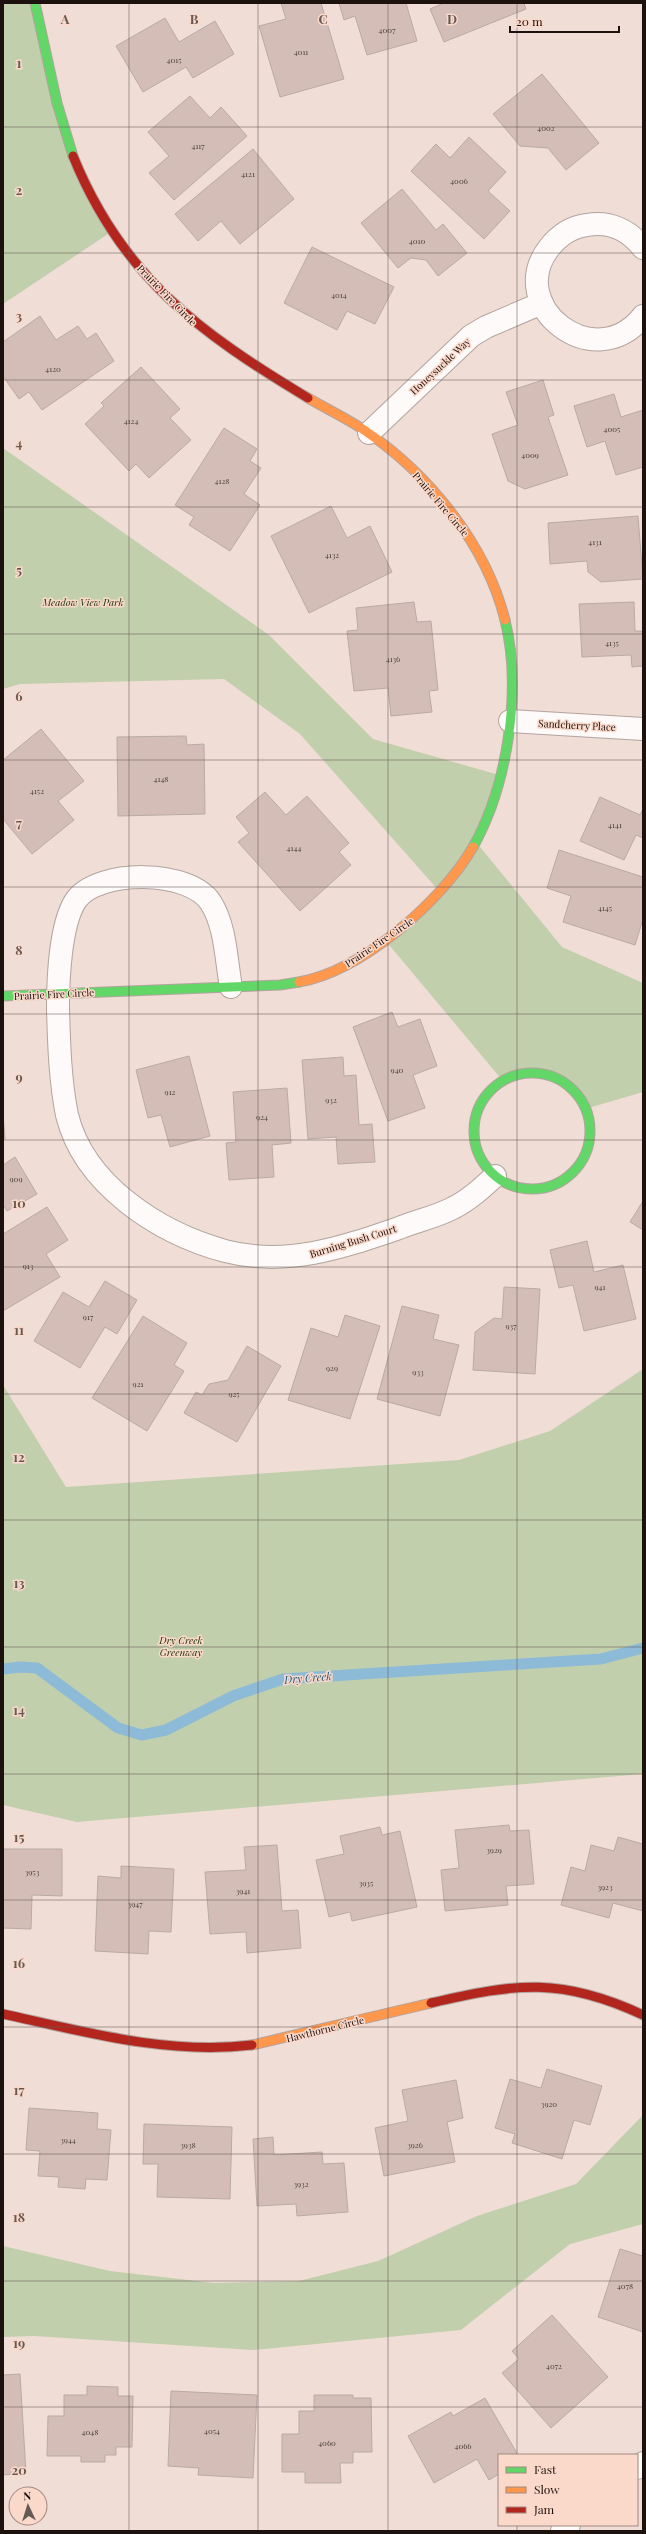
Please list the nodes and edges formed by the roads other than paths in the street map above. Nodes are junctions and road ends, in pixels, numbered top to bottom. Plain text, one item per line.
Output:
1 (35, 3) edge
2 (643, 248) edge
3 (542, 303) junction
4 (643, 316) edge
5 (369, 434) junction
6 (510, 721) junction
7 (643, 729) edge
8 (231, 987) junction
9 (58, 993) junction
10 (3, 996) edge
11 (495, 1176) junction
12 (3, 2014) edge
13 (643, 2015) edge

1 - 5 street, Prairie Fire Circle
2 - 3 street
3 - 4 street
3 - 5 street, Honeysuckle Way
5 - 6 street, Prairie Fire Circle
6 - 7 street, Sandcherry Place
6 - 8 street, Prairie Fire Circle
8 - 9 street, Prairie Fire Circle
8 - 9 street, Burning Bush Court
9 - 10 street, Prairie Fire Circle
9 - 11 street, Burning Bush Court
11 - 11 street
12 - 13 street, Hawthorne Circle

